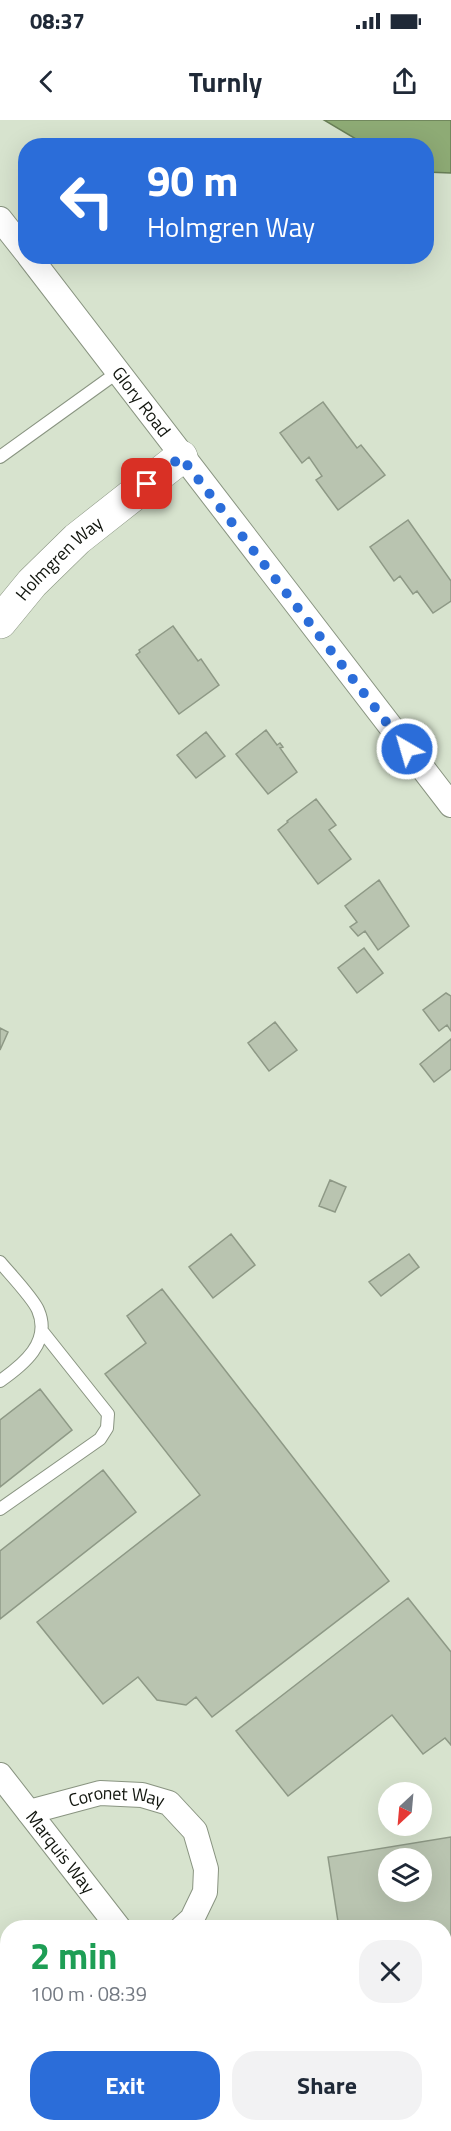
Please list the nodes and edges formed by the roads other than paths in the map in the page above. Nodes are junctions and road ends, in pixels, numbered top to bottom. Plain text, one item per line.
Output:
1 (0, 219) edge
2 (18, 242) edge
3 (35, 264) edge
4 (118, 372) junction
5 (0, 457) edge
6 (181, 457) junction
7 (0, 622) edge
8 (451, 805) edge
9 (0, 1262) edge
10 (42, 1331) junction
11 (0, 1381) edge
12 (0, 1509) edge
13 (0, 1775) edge
14 (29, 1812) junction
15 (113, 1920) edge
16 (191, 1920) edge

1 - 2 street
3 - 4 street, Glory Road
4 - 5 lane
4 - 6 street, Glory Road
6 - 7 street, Holmgren Way
6 - 8 street, Glory Road
9 - 10 lane
10 - 11 lane
10 - 12 lane
13 - 14 street, Marquis Way
14 - 15 street, Marquis Way
14 - 16 street, Coronet Way

